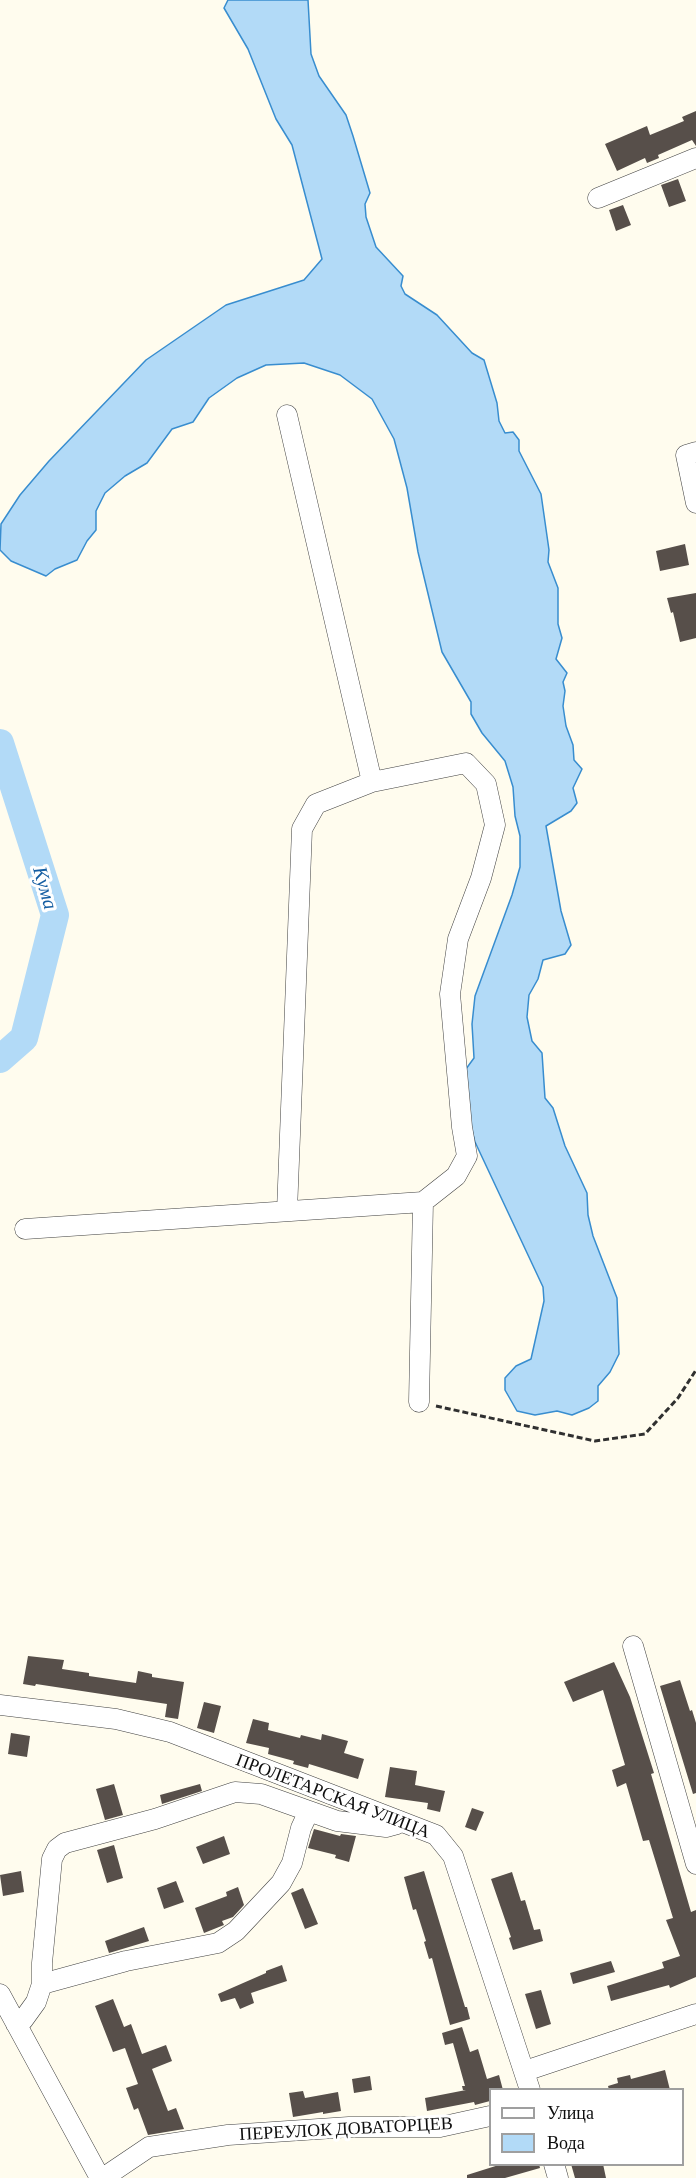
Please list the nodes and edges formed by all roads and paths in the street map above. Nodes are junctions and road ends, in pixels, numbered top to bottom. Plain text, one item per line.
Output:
1 (696, 158) edge
2 (598, 198) dead end
3 (287, 416) dead end
4 (691, 453) edge
5 (696, 502) edge
6 (372, 782) junction
7 (423, 1202) junction
8 (287, 1211) junction
9 (25, 1229) dead end
10 (696, 1370) edge
11 (419, 1402) joint
12 (633, 1646) dead end
13 (0, 1705) edge
14 (309, 1810) junction
15 (402, 1822) junction
16 (696, 1864) edge
17 (42, 1984) junction
18 (0, 1994) edge
19 (696, 2014) edge
20 (16, 2024) junction
21 (527, 2080) edge
22 (489, 2116) edge
23 (102, 2178) edge

1 - 2 street
3 - 6 street
4 - 5 street
6 - 7 street
6 - 8 street
7 - 8 street
7 - 11 street
8 - 9 street
10 - 11 path
12 - 16 street
13 - 15 street, ПРОЛЕТАРСКАЯ УЛИЦА
14 - 15 street
14 - 17 street
14 - 17 street
15 - 21 street, ПРОЛЕТАРСКАЯ УЛИЦА
17 - 20 street
18 - 20 street
19 - 21 street
20 - 23 street
22 - 23 street, ПЕРЕУЛОК ДОВАТОРЦЕВ

